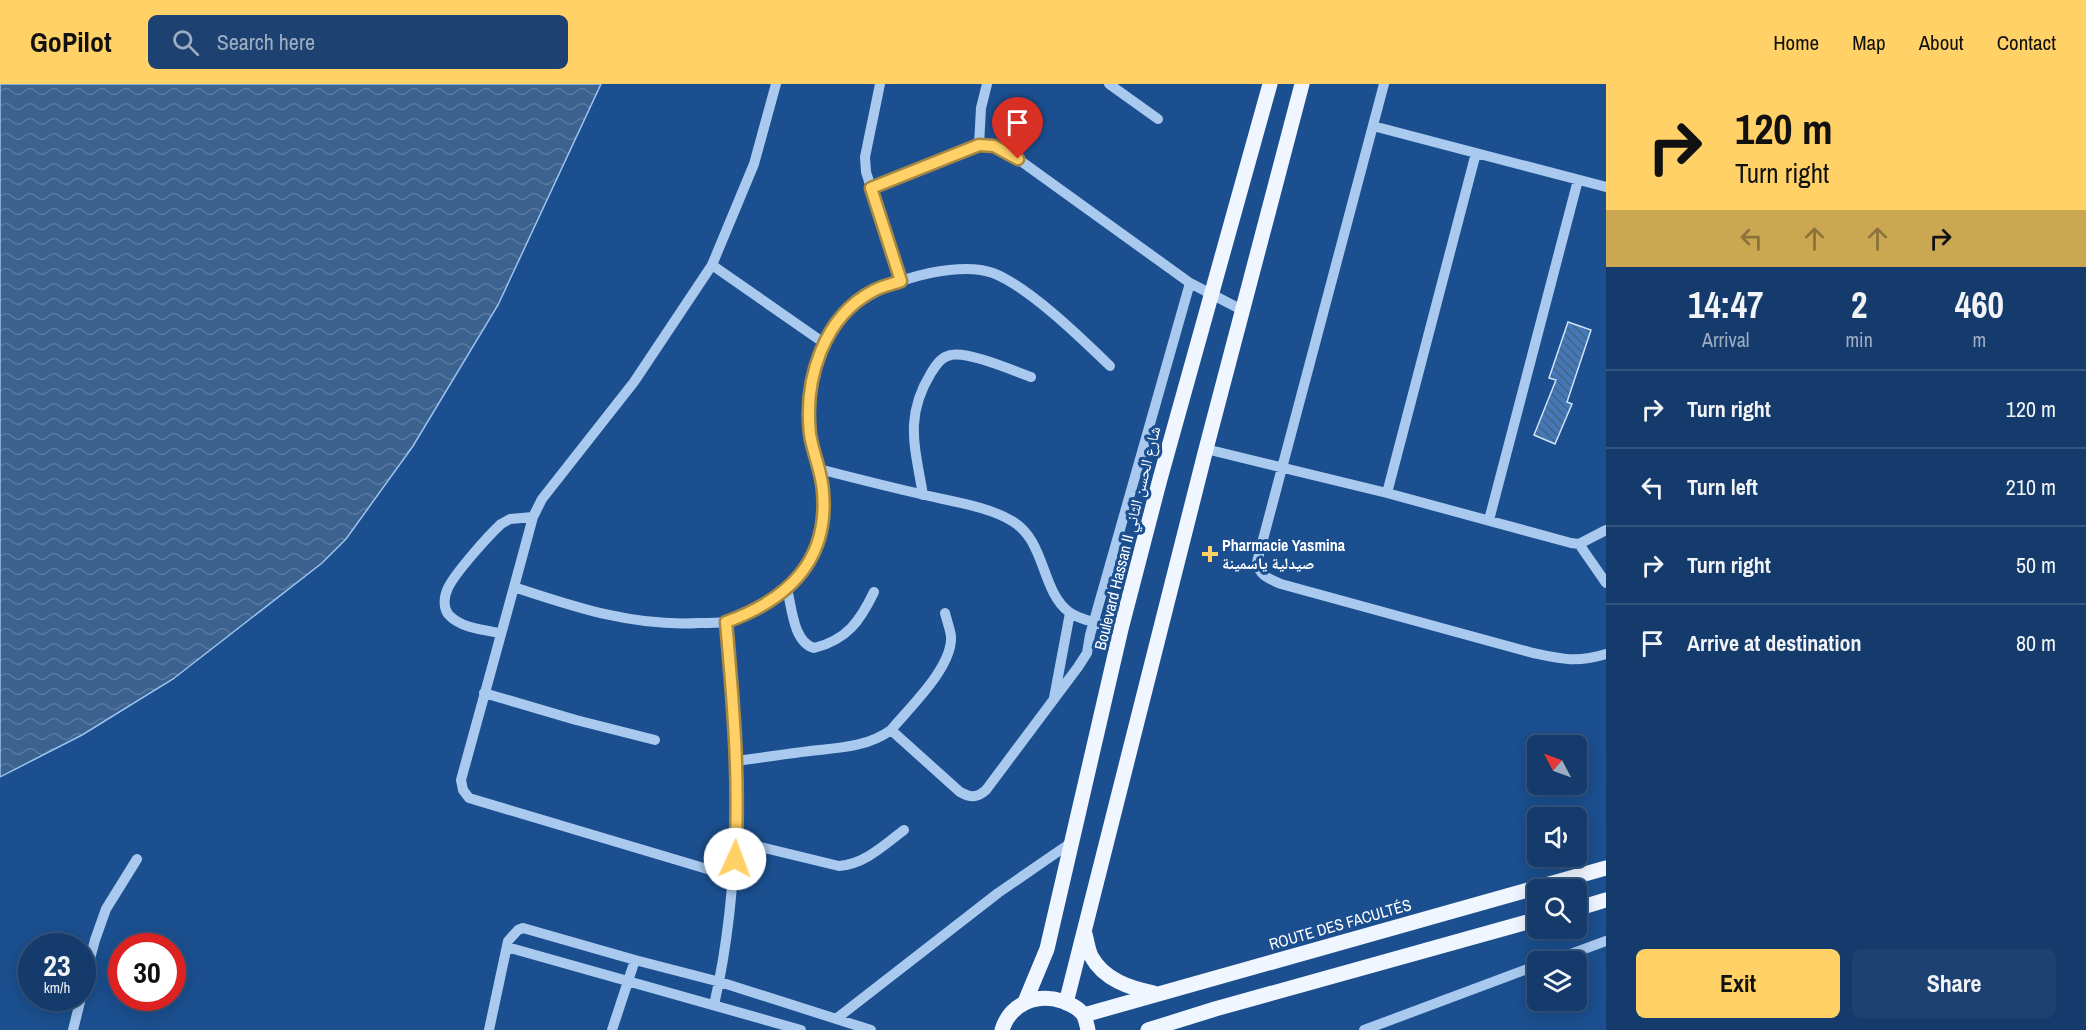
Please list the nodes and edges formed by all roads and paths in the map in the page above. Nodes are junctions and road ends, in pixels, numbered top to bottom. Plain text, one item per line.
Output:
1 (776, 84) edge
2 (880, 84) edge
3 (987, 84) edge
4 (1109, 84) edge
5 (1269, 84) edge
6 (1302, 84) edge
7 (1384, 84) edge
8 (1158, 119) dead end
9 (1374, 126) junction
10 (979, 145) junction
11 (1476, 153) junction
12 (1578, 180) junction
13 (871, 188) junction
14 (1606, 188) edge
15 (712, 265) junction
16 (901, 281) junction
17 (1190, 283) junction
18 (1211, 294) junction
19 (1242, 309) junction
20 (824, 343) junction
21 (1110, 366) dead end
22 (1031, 377) dead end
23 (1206, 449) junction
24 (1281, 466) junction
25 (819, 469) junction
26 (1387, 493) junction
27 (923, 495) junction
28 (533, 517) junction
29 (1489, 520) junction
30 (1606, 530) edge
31 (1579, 544) junction
32 (1606, 583) edge
33 (514, 587) junction
34 (788, 589) junction
35 (874, 592) dead end
36 (945, 613) dead end
37 (1070, 613) junction
38 (726, 622) junction
39 (1094, 622) junction
40 (1121, 629) junction
41 (500, 633) junction
42 (1606, 654) edge
43 (484, 693) junction
44 (1053, 701) junction
45 (891, 730) junction
46 (655, 740) dead end
47 (735, 761) junction
48 (904, 830) dead end
49 (736, 841) junction
50 (1072, 842) junction
51 (136, 859) dead end
52 (1606, 868) edge
53 (734, 878) junction
54 (1606, 900) edge
55 (1587, 906) edge
56 (1527, 922) edge
57 (1085, 933) junction
58 (96, 937) edge
59 (1606, 941) edge
60 (507, 947) junction
61 (1579, 951) edge
62 (635, 960) junction
63 (1527, 970) edge
64 (626, 982) junction
65 (720, 982) junction
66 (1157, 994) junction
67 (1025, 1002) junction
68 (1066, 1002) junction
69 (714, 1005) junction
70 (78, 1011) edge
71 (836, 1019) junction
72 (1086, 1023) edge
73 (73, 1030) edge
74 (489, 1030) edge
75 (612, 1030) edge
76 (799, 1030) edge
77 (871, 1030) edge
78 (1002, 1030) edge
79 (1148, 1030) edge
80 (1364, 1030) edge

1 - 15 street
2 - 13 street
3 - 10 street
4 - 8 street
5 - 18 main road, Boulevard Hassan II شارع الحسن الثاني
6 - 19 main road
7 - 9 street
9 - 11 street
9 - 24 street
10 - 13 street
10 - 17 street
11 - 12 street
11 - 26 street
12 - 14 street
12 - 29 street
13 - 16 street
15 - 20 street
15 - 28 street
16 - 20 street
16 - 21 street
17 - 18 street
17 - 39 street
18 - 19 street
18 - 40 main road, Boulevard Hassan II شارع الحسن الثاني
19 - 23 main road
20 - 25 street
22 - 27 street
23 - 24 street
23 - 57 main road
24 - 26 street
24 - 42 street
25 - 27 street
25 - 34 street
26 - 29 street
27 - 37 street
28 - 33 street
28 - 41 street
29 - 31 street
30 - 31 street
31 - 32 street
33 - 38 street
33 - 41 street
34 - 35 street
34 - 38 street
36 - 45 street
37 - 39 street
37 - 44 street
38 - 47 street
39 - 40 street
39 - 44 street
40 - 50 main road, Boulevard Hassan II شارع الحسن الثاني
41 - 43 street
43 - 46 street
43 - 53 street
44 - 45 street
45 - 47 street
47 - 49 street
48 - 49 street
49 - 53 street
50 - 67 main road, Boulevard Hassan II شارع الحسن الثاني
50 - 71 street
51 - 58 street
52 - 66 main road, ROUTE DES FACULTÉS
53 - 65 street
54 - 55 main road
56 - 79 main road
57 - 66 main road
57 - 68 main road
59 - 61 street
60 - 62 street
60 - 64 street
60 - 74 street
62 - 64 street
62 - 65 street
63 - 80 street
64 - 69 street
64 - 75 street
65 - 69 street
65 - 71 street
66 - 72 main road, ROUTE DES FACULTÉS
67 - 68 main road
67 - 78 main road, Boulevard Hassan II شارع الحسن الثاني
68 - 72 main road
69 - 76 street
70 - 73 street
71 - 77 street

